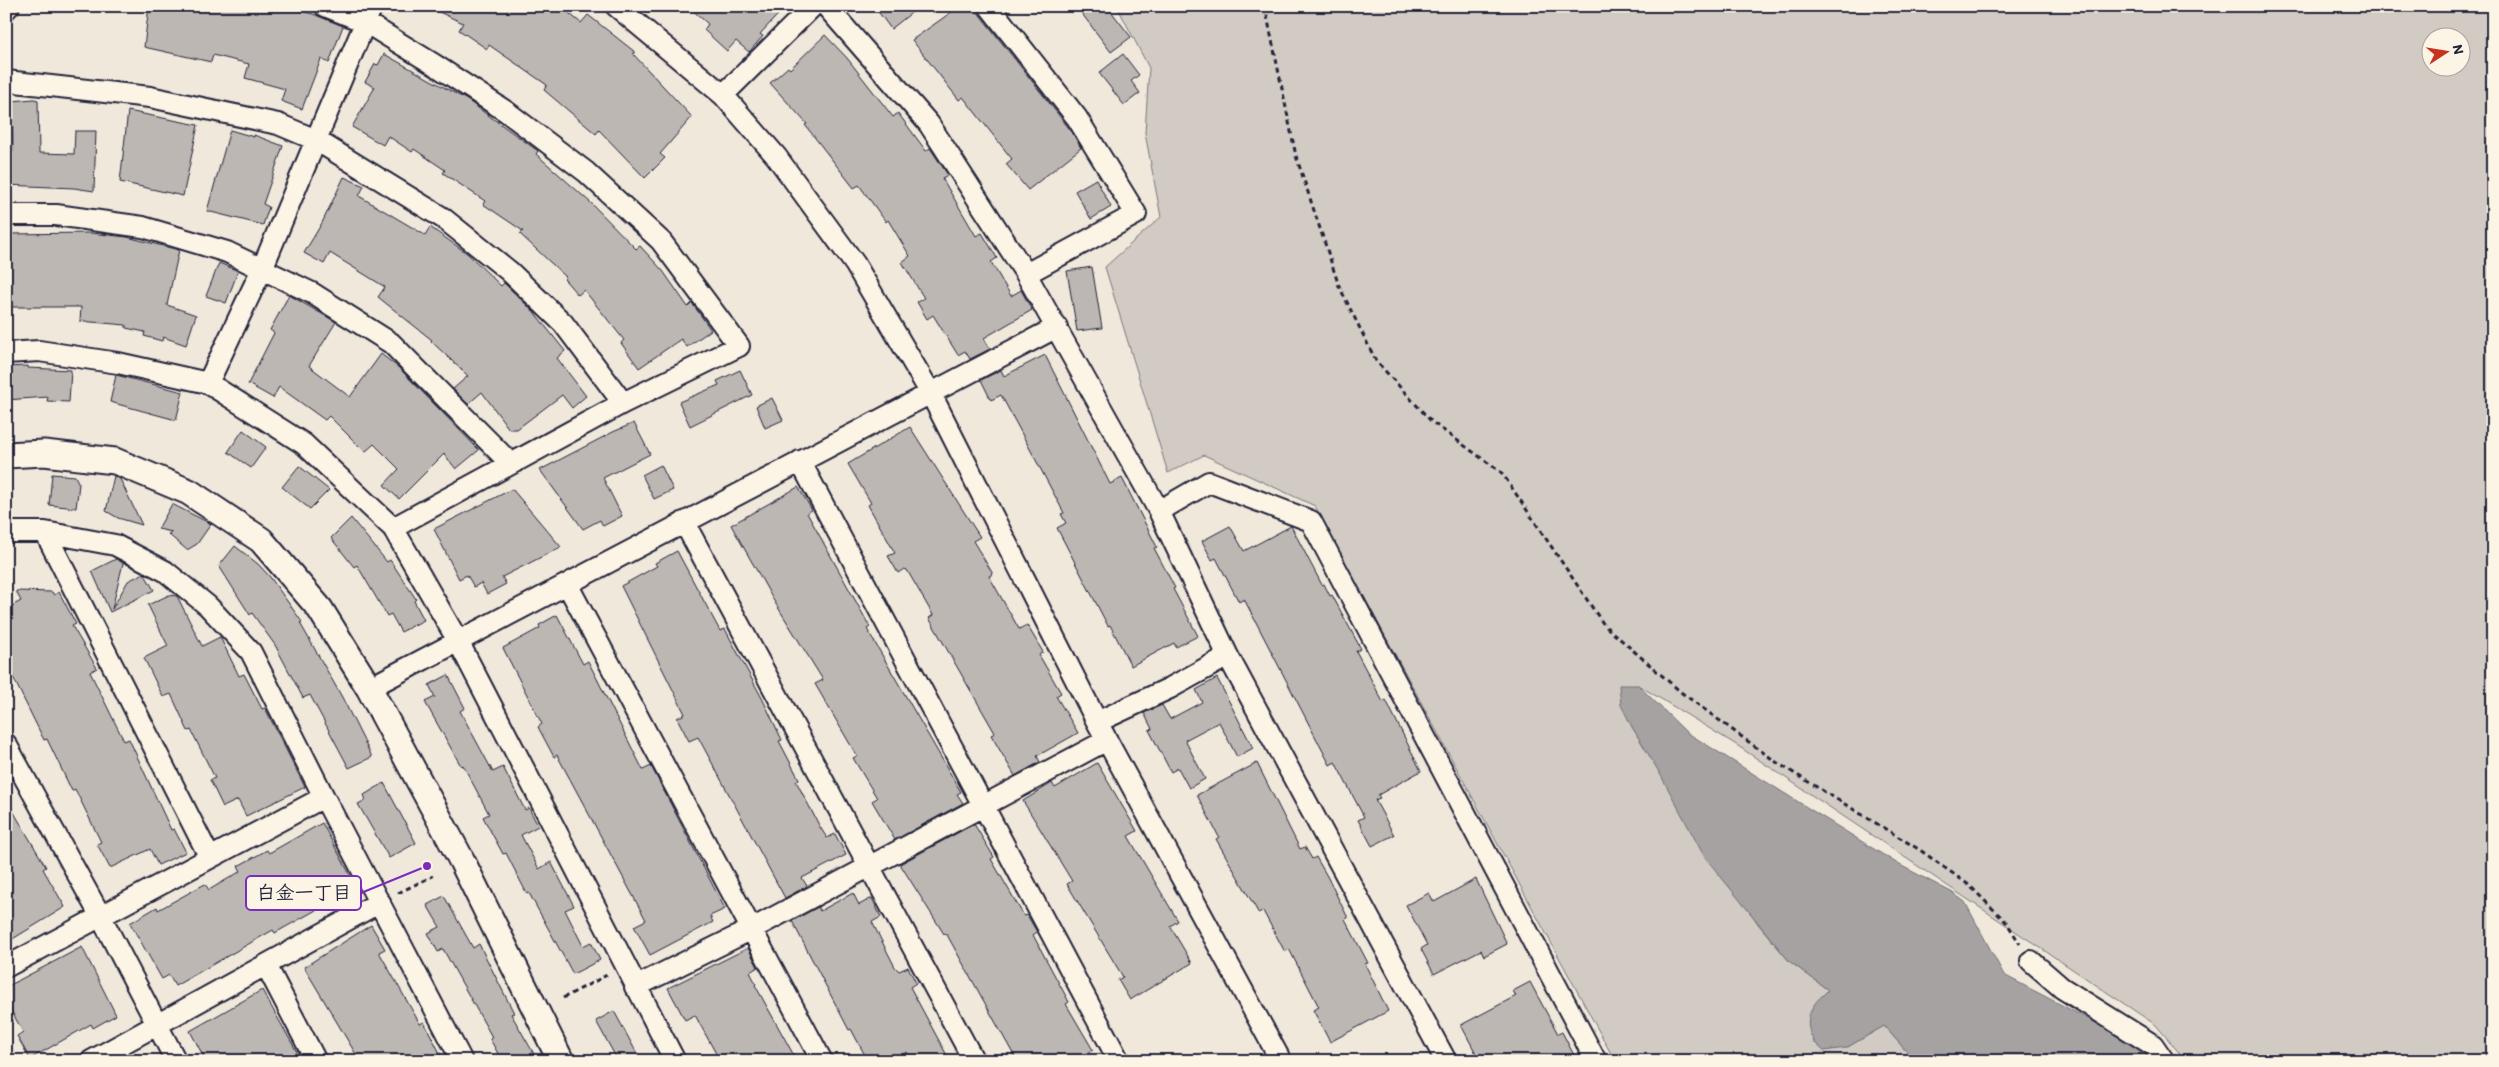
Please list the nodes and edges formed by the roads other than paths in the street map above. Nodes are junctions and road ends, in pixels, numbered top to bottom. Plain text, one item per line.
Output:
1 (9, 6) edge
2 (325, 6) edge
3 (616, 6) edge
4 (813, 6) edge
5 (826, 6) edge
6 (989, 6) edge
7 (6, 10) edge
8 (368, 14) edge
9 (6, 81) edge
10 (723, 95) junction
11 (316, 140) junction
12 (6, 215) edge
13 (262, 269) junction
14 (1026, 274) junction
15 (1057, 327) junction
16 (6, 353) edge
17 (208, 383) junction
18 (930, 392) junction
19 (623, 403) junction
20 (6, 455) edge
21 (800, 461) junction
22 (511, 464) junction
23 (1159, 511) junction
24 (684, 522) junction
25 (393, 528) junction
26 (6, 532) edge
27 (45, 532) junction
28 (568, 584) junction
29 (458, 641) junction
30 (1228, 656) junction
31 (369, 688) junction
32 (1097, 722) junction
33 (1107, 740) junction
34 (6, 744) edge
35 (324, 797) junction
36 (983, 806) junction
37 (210, 858) junction
38 (870, 866) junction
39 (388, 898) junction
40 (101, 917) junction
41 (752, 929) junction
42 (2031, 961) road end
43 (266, 965) junction
44 (6, 967) edge
45 (635, 987) junction
46 (157, 1024) junction
47 (91, 1061) edge
48 (176, 1061) edge
49 (316, 1061) edge
50 (462, 1061) edge
51 (561, 1061) edge
52 (675, 1061) edge
53 (822, 1061) edge
54 (974, 1061) edge
55 (1119, 1061) edge
56 (1281, 1061) edge
57 (1446, 1061) edge
58 (1596, 1061) edge
59 (2164, 1061) edge

1 - 7 street
2 - 8 street
3 - 10 street
4 - 10 street
5 - 14 street
6 - 14 street
8 - 11 street
8 - 19 street
9 - 11 street
10 - 18 street
11 - 13 street
11 - 19 street
12 - 13 street
13 - 17 street
13 - 22 street
14 - 15 street
15 - 18 street
15 - 23 street
16 - 17 street
17 - 25 street
18 - 21 street
18 - 32 street
19 - 22 street
20 - 31 street
21 - 24 street
21 - 36 street
22 - 25 street
23 - 30 street
23 - 58 street
24 - 28 street
24 - 38 street
25 - 29 street
26 - 27 street
27 - 35 street
27 - 37 street
28 - 29 street
28 - 41 street
29 - 31 street
29 - 45 street
30 - 32 street
30 - 57 street
31 - 51 street
32 - 33 street
33 - 36 street
33 - 56 street
34 - 40 street
35 - 37 street
35 - 39 street
36 - 38 street
36 - 55 street
37 - 40 street
38 - 41 street
38 - 54 street
39 - 43 street
39 - 50 street
40 - 44 street
40 - 46 street
41 - 45 street
41 - 53 street
42 - 59 street
43 - 46 street
43 - 49 street
45 - 52 street
46 - 47 street
46 - 48 street

